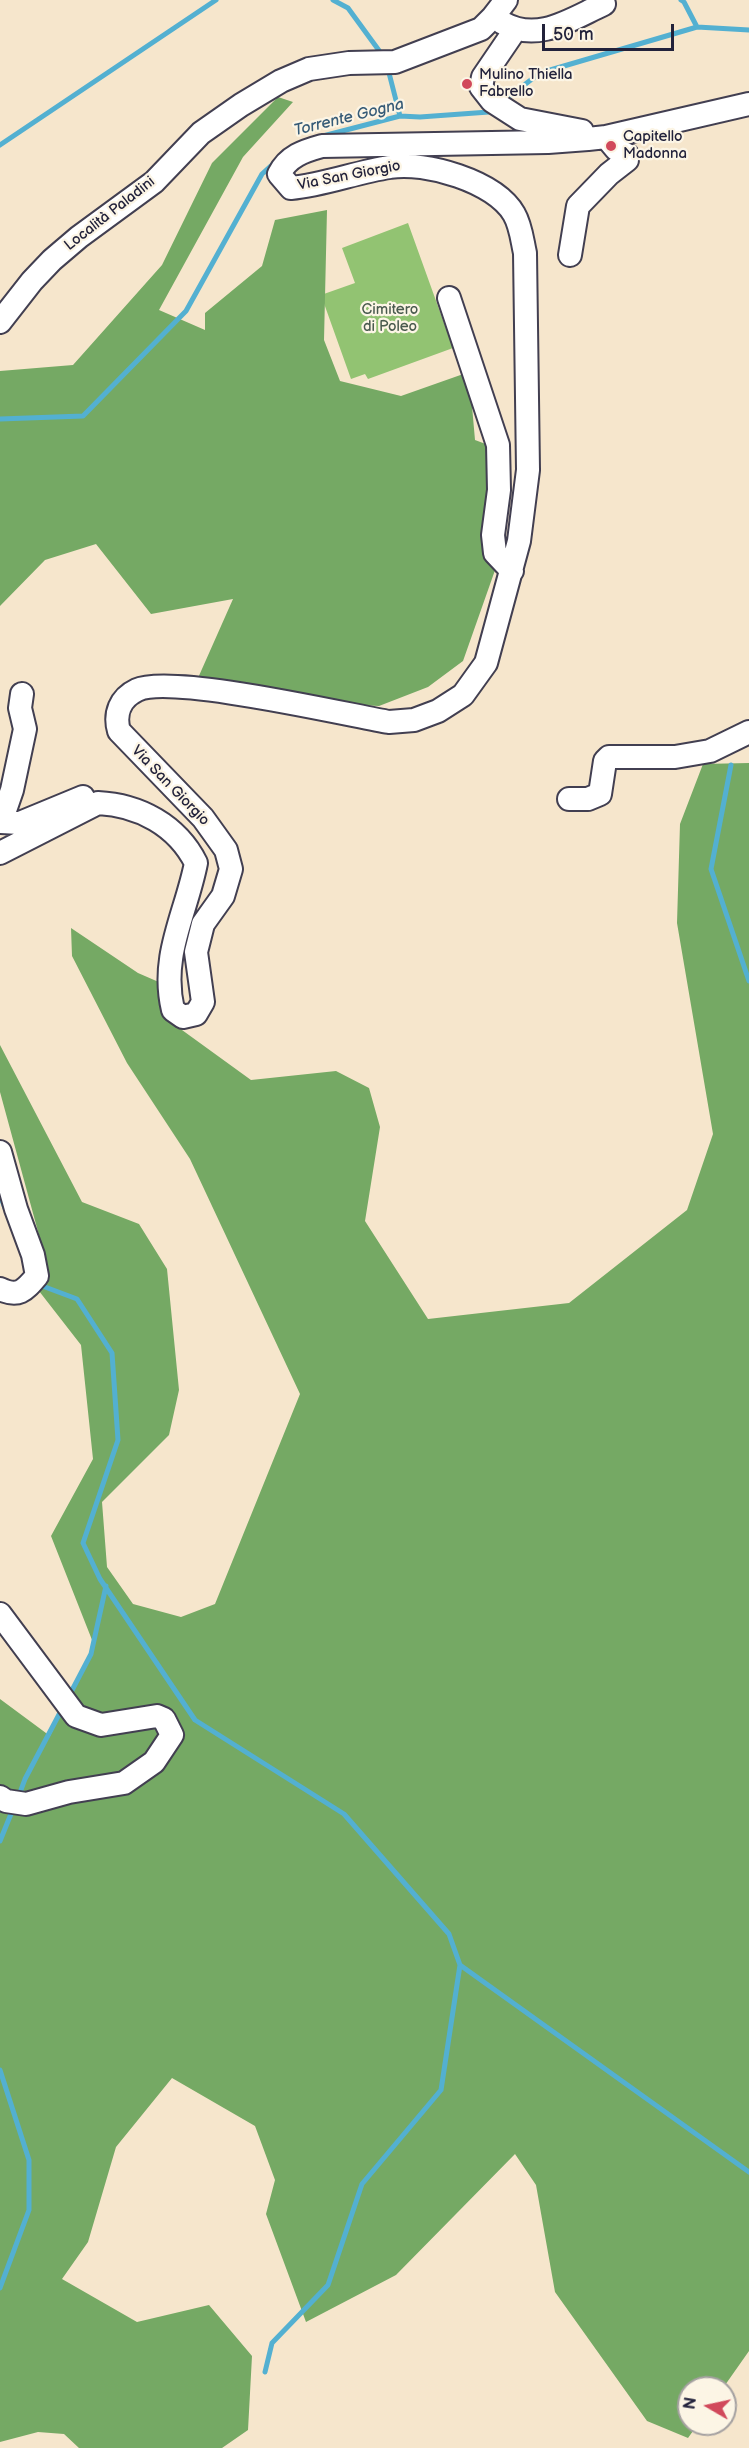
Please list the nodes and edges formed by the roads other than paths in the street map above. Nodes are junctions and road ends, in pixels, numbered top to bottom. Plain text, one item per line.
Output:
1 (604, 4) dead end
2 (500, 9) edge
3 (515, 30) junction
4 (749, 104) edge
5 (597, 138) junction
6 (570, 255) dead end
7 (449, 298) dead end
8 (0, 322) edge
9 (512, 571) junction
10 (22, 694) dead end
11 (749, 732) edge
12 (569, 799) dead end
13 (98, 803) junction
14 (0, 853) edge
15 (0, 1152) edge
16 (0, 1289) edge
17 (0, 1614) edge
18 (11, 1801) edge

1 - 3 street
2 - 3 street
2 - 8 street, Località Paladini
3 - 5 street
4 - 5 street, Via San Giorgio
5 - 6 street
5 - 9 street, Via San Giorgio
7 - 9 street
9 - 13 street, Via San Giorgio
10 - 13 street, Via San Giorgio
11 - 12 street
13 - 14 street
15 - 16 street
17 - 18 street

